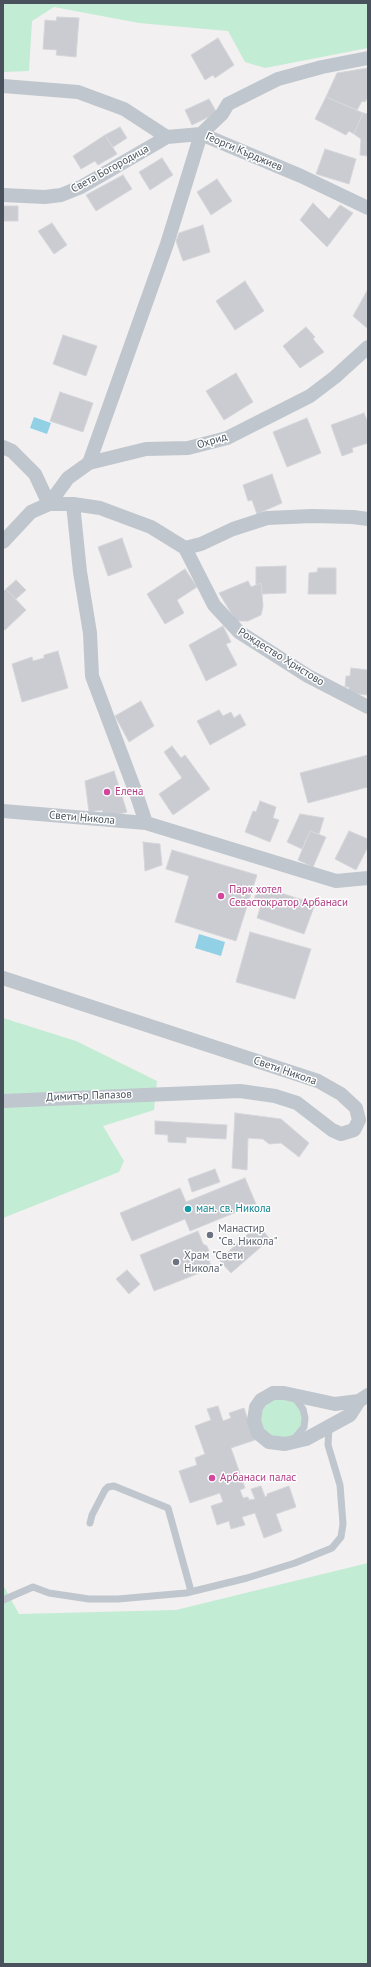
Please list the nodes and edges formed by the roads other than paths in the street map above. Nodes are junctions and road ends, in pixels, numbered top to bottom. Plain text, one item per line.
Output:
1 (368, 58) edge
2 (3, 86) edge
3 (201, 134) junction
4 (167, 137) junction
5 (3, 195) edge
6 (368, 208) edge
7 (368, 347) edge
8 (3, 447) edge
9 (89, 463) junction
10 (49, 504) junction
11 (74, 504) junction
12 (368, 519) edge
13 (3, 542) edge
14 (185, 548) junction
15 (368, 708) edge
16 (3, 811) edge
17 (146, 823) junction
18 (368, 878) edge
19 (3, 978) edge
20 (174, 1093) joint
21 (3, 1101) edge
22 (284, 1393) junction
23 (364, 1398) edge
24 (329, 1428) junction
25 (285, 1444) junction
26 (90, 1523) dead end
27 (191, 1591) junction
28 (3, 1600) edge

1 - 3 street
2 - 4 street
3 - 4 street, Георги Кърджиев
3 - 6 street, Георги Кърджиев
3 - 9 street
4 - 5 street, Света Богородица
7 - 9 street, Охрид
8 - 10 street
9 - 10 street, Охрид
10 - 11 street
10 - 13 street
11 - 14 street
11 - 17 street
12 - 14 street
14 - 15 street, Рождество Христово
16 - 17 street, Свети Никола
17 - 18 street, Свети Никола
19 - 20 street, Свети Никола
20 - 21 street, Димитър Папазов
22 - 23 street
22 - 25 lane
22 - 25 street
23 - 24 street
24 - 25 street
24 - 27 lane
26 - 27 lane
27 - 28 lane

